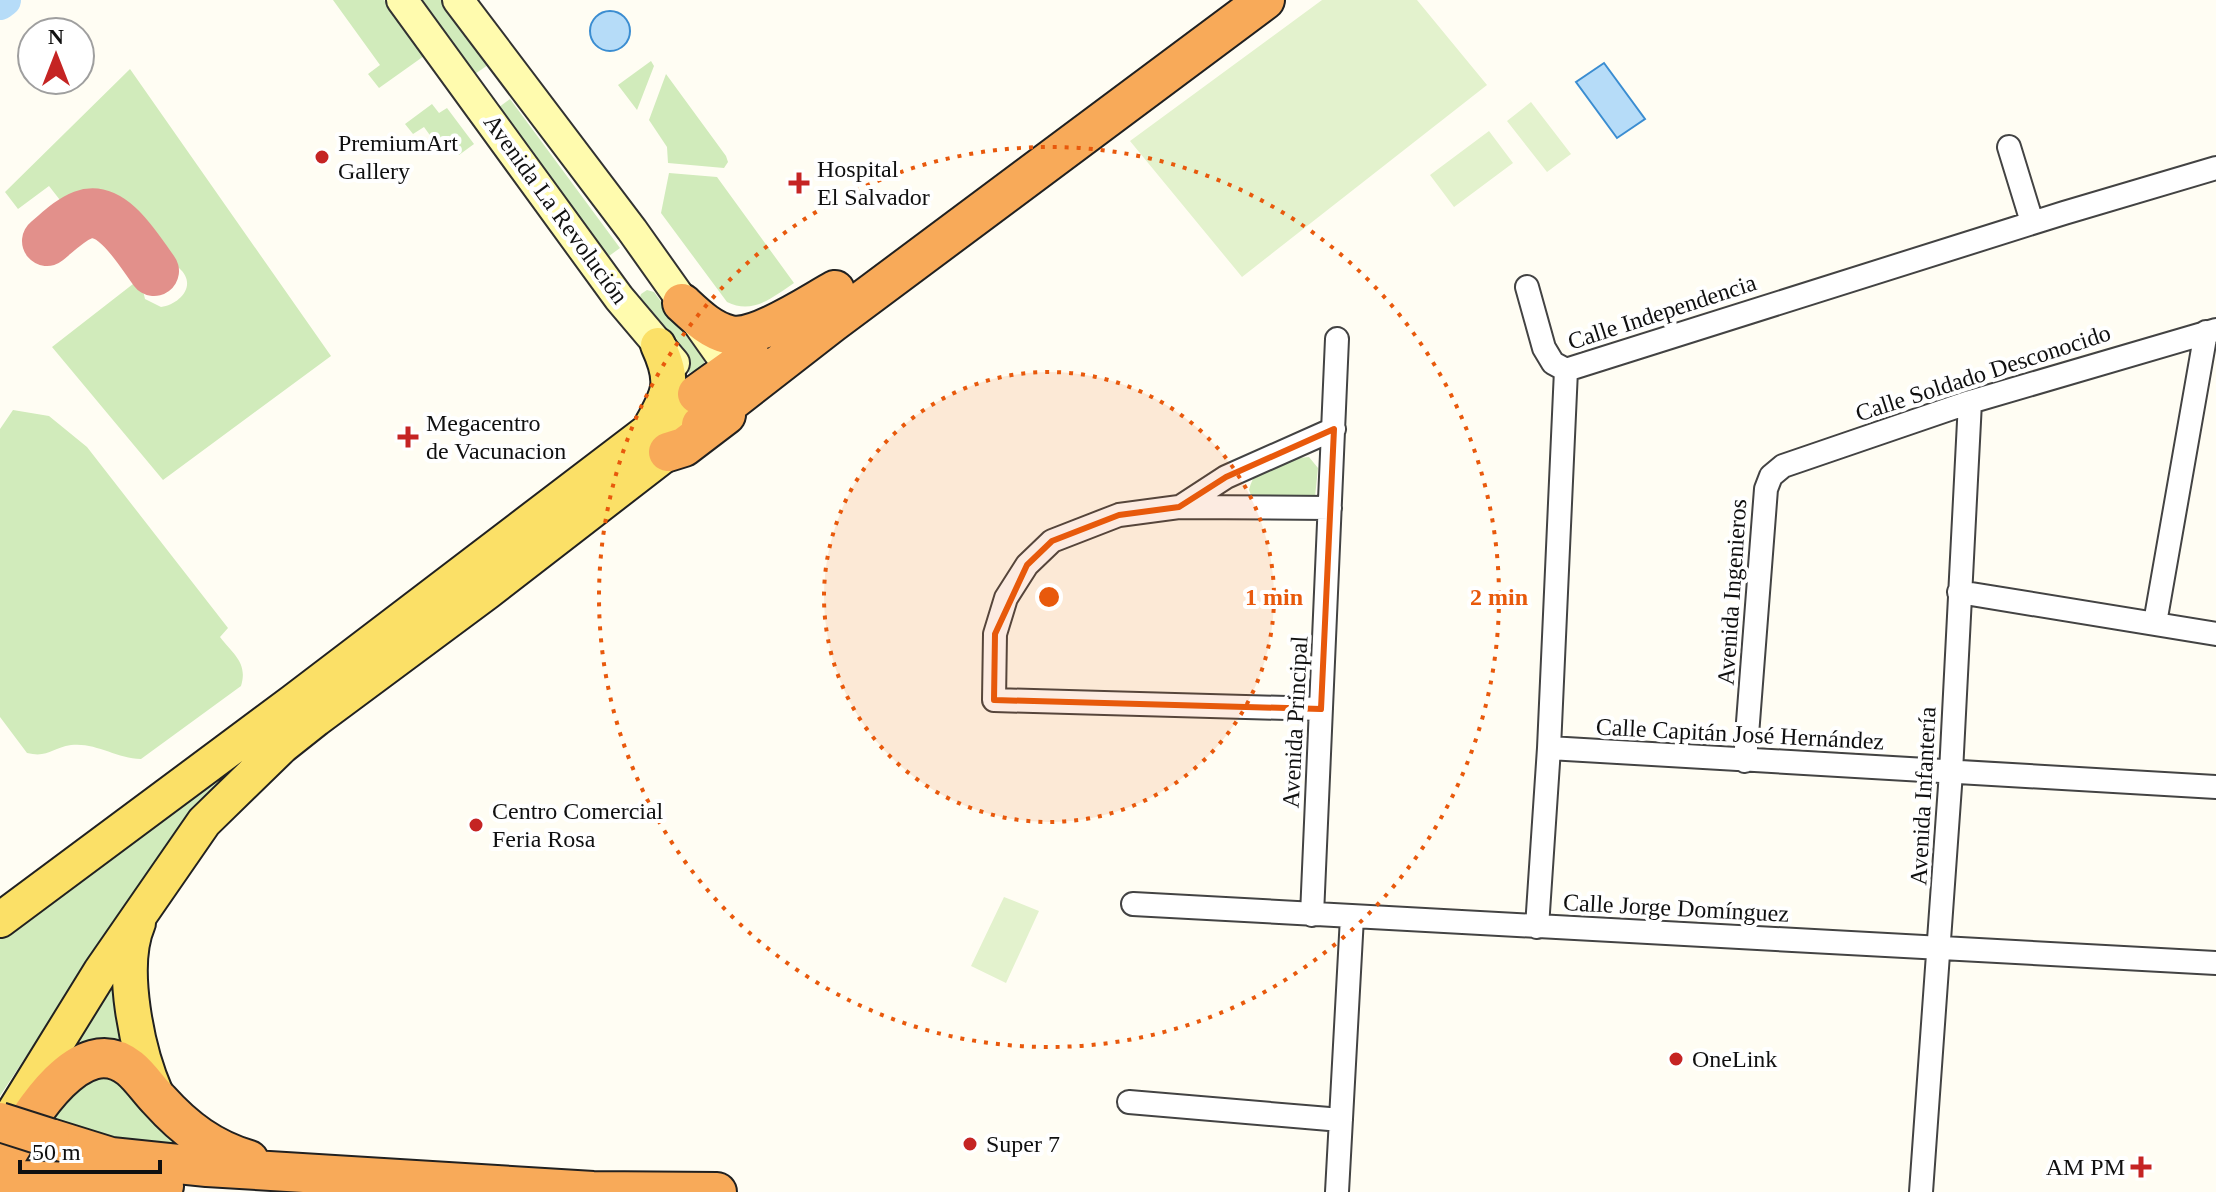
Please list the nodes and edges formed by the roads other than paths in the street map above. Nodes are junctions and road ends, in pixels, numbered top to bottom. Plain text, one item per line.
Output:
1 (402, 0) edge
2 (458, 0) edge
3 (1265, 0) edge
4 (1223, 12) edge
5 (2009, 147) dead end
6 (2216, 168) edge
7 (2032, 222) junction
8 (659, 270) junction
9 (1527, 287) dead end
10 (619, 298) junction
11 (682, 303) junction
12 (833, 307) junction
13 (2211, 331) edge
14 (1337, 339) dead end
15 (658, 345) junction
16 (1566, 370) junction
17 (738, 380) junction
18 (1970, 402) junction
19 (704, 411) junction
20 (1334, 429) junction
21 (659, 441) junction
22 (1771, 476) joint
23 (1179, 507) junction
24 (1330, 508) junction
25 (1959, 592) junction
26 (2155, 623) junction
27 (2216, 634) edge
28 (1321, 709) junction
29 (1549, 748) junction
30 (1745, 761) junction
31 (1951, 772) junction
32 (2216, 787) edge
33 (149, 899) junction
34 (1133, 904) dead end
35 (1312, 915) junction
36 (1352, 917) junction
37 (0, 920) edge
38 (1537, 927) junction
39 (1939, 946) junction
40 (2216, 963) edge
41 (159, 1101) junction
42 (1129, 1102) dead end
43 (1341, 1120) junction
44 (0, 1122) edge
45 (0, 1135) edge
46 (0, 1166) edge
47 (299, 1172) junction
48 (0, 1179) edge
49 (259, 1192) edge
50 (717, 1192) edge
51 (1337, 1192) edge
52 (1921, 1192) edge

1 - 10 main road, Avenida La Revolución
2 - 8 main road, Avenida La Revolución
3 - 4 highway
4 - 12 highway
5 - 7 street
6 - 7 street, Calle Independencia
7 - 16 street, Calle Independencia
8 - 10 main road
8 - 11 main road, Avenida La Revolución
9 - 16 street
10 - 15 main road, Avenida La Revolución
11 - 12 highway
11 - 17 main road, Avenida La Revolución
12 - 17 highway
12 - 21 highway
13 - 18 street, Calle Soldado Desconocido
13 - 26 street
14 - 20 street, Avenida Principal
15 - 19 main road, Avenida La Revolución
15 - 21 main road
16 - 29 street, Calle Independencia
17 - 19 highway
18 - 22 street, Calle Soldado Desconocido
18 - 25 street, Avenida Infantería
19 - 21 main road
20 - 23 street
20 - 24 street, Avenida Principal
21 - 33 main road
21 - 37 main road
22 - 30 street, Avenida Ingenieros
23 - 24 street
23 - 28 street
24 - 28 street, Avenida Principal
25 - 26 street
25 - 31 street, Avenida Infantería
26 - 27 street
28 - 35 street, Avenida Principal
29 - 30 street, Calle Capitán José Hernández
29 - 38 street, Calle Independencia
30 - 31 street, Calle Capitán José Hernández
31 - 32 street, Calle Capitán José Hernández
31 - 39 street, Avenida Infantería
33 - 41 main road
33 - 45 main road
34 - 35 street, Calle Jorge Domínguez
35 - 36 street, Calle Jorge Domínguez
36 - 38 street, Calle Jorge Domínguez
36 - 43 street
38 - 39 street, Calle Jorge Domínguez
39 - 40 street, Calle Jorge Domínguez
39 - 52 street, Avenida Infantería
41 - 46 highway
41 - 47 highway
42 - 43 street
43 - 51 street
44 - 47 highway, bridge
47 - 50 highway
48 - 49 highway

